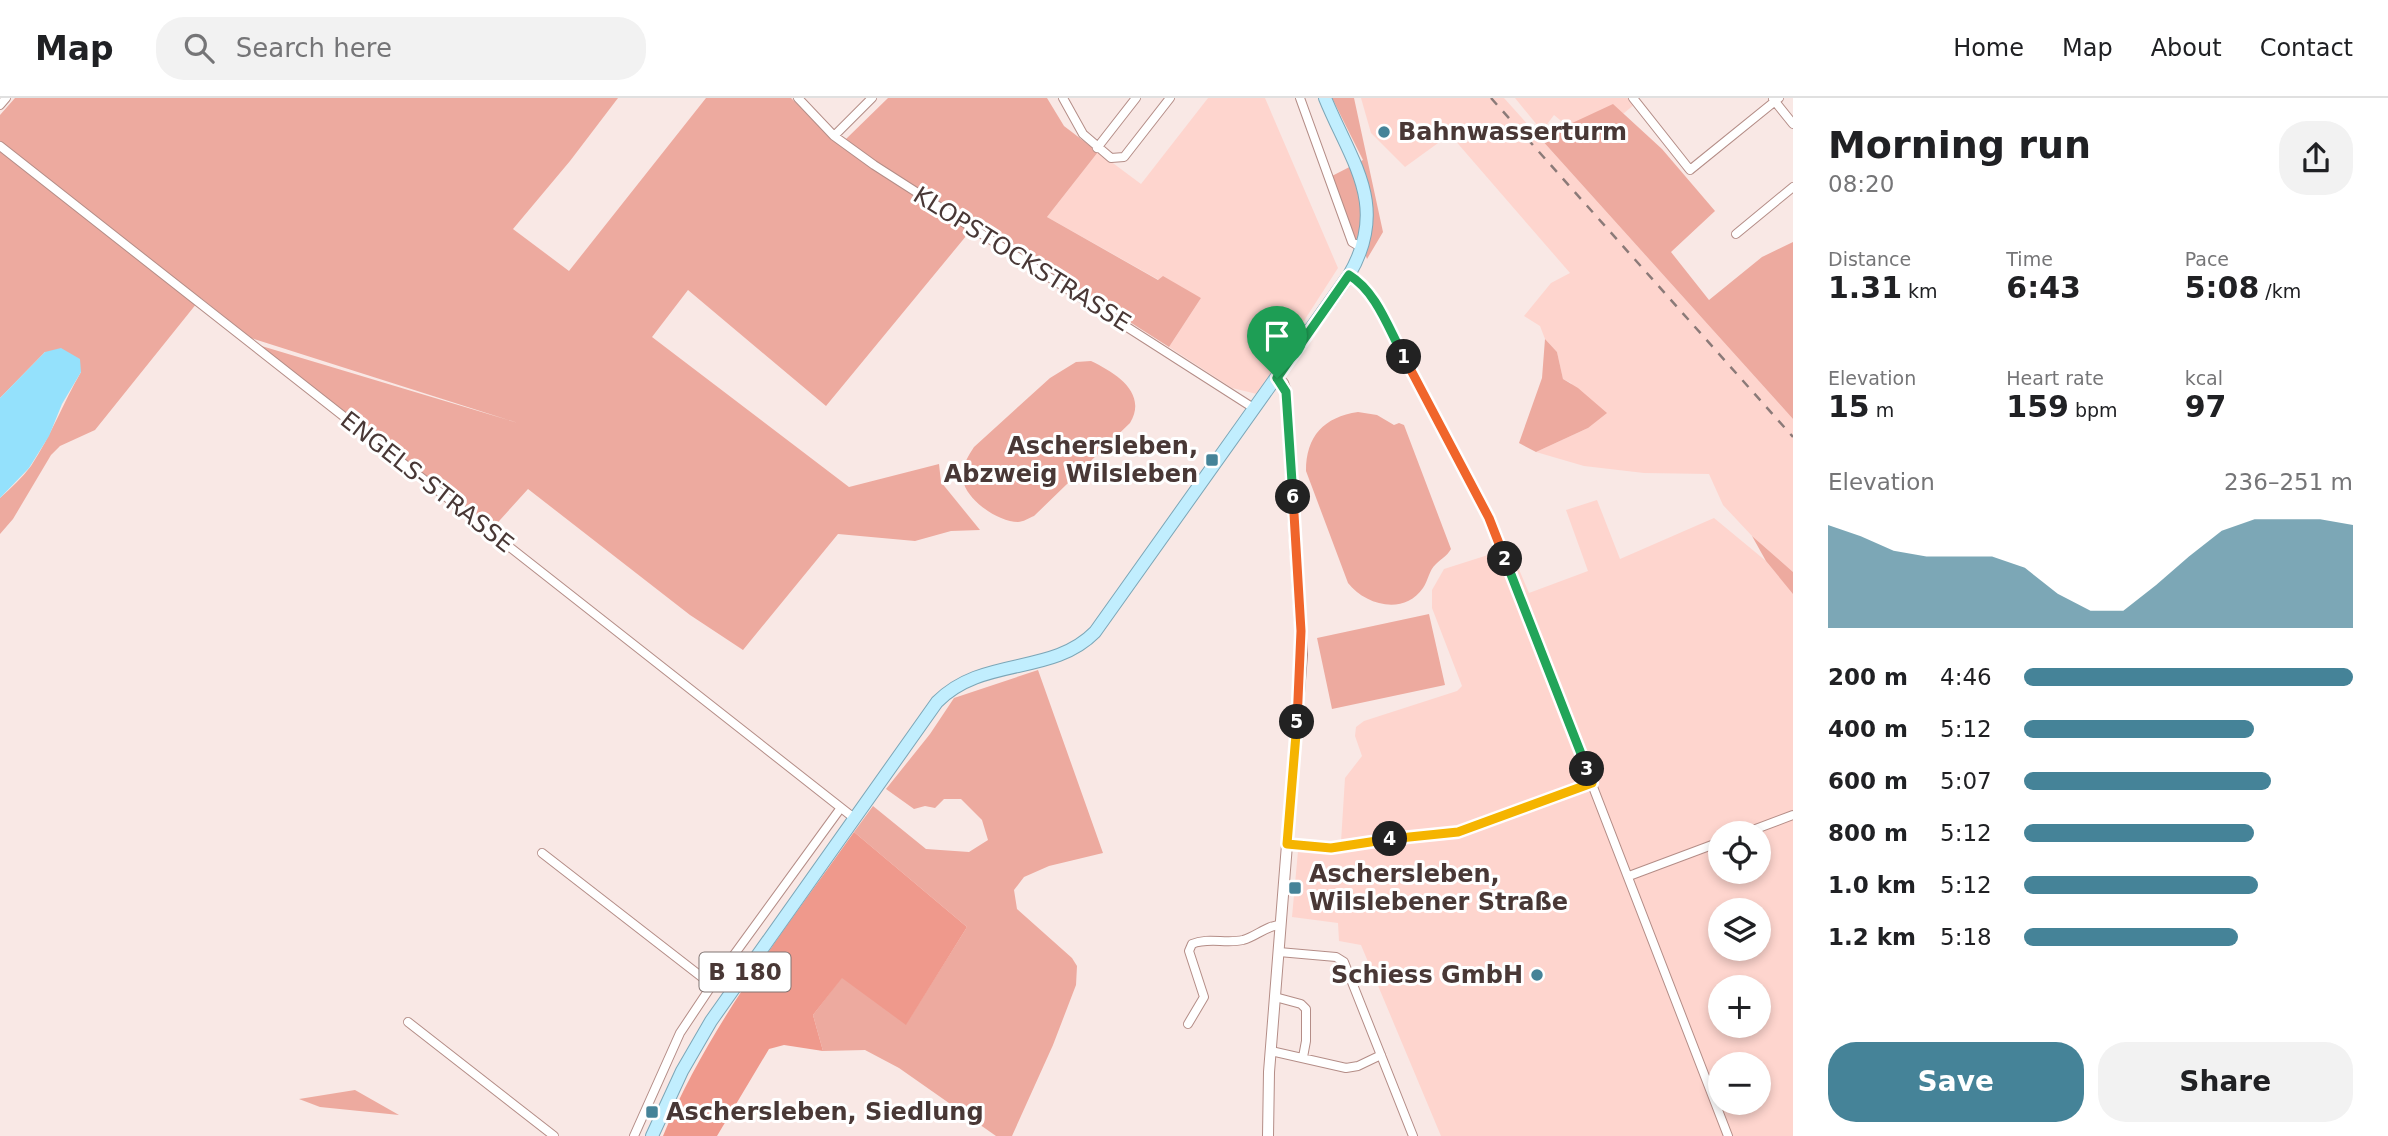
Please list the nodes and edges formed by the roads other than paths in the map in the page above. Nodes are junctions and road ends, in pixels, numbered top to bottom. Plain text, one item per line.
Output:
1 (6, 98) edge
2 (798, 98) edge
3 (872, 98) edge
4 (1063, 98) edge
5 (1136, 98) edge
6 (1170, 98) edge
7 (1300, 98) edge
8 (1325, 98) edge
9 (1633, 98) edge
10 (1775, 99) edge
11 (0, 105) edge
12 (1793, 124) edge
13 (834, 135) junction
14 (0, 146) edge
15 (1097, 148) junction
16 (1793, 187) edge
17 (1736, 234) dead end
18 (1362, 248) junction
19 (1349, 275) junction
20 (1277, 378) junction
21 (1255, 409) junction
22 (1592, 783) junction
23 (840, 809) junction
24 (1793, 815) edge
25 (854, 818) junction
26 (1771, 823) edge
27 (1287, 844) junction
28 (1708, 846) edge
29 (541, 853) dead end
30 (1629, 876) junction
31 (1281, 925) junction
32 (1279, 952) junction
33 (712, 985) junction
34 (1275, 998) junction
35 (408, 1023) dead end
36 (1188, 1024) dead end
37 (1270, 1054) junction
38 (1381, 1055) junction
39 (1303, 1057) junction
40 (554, 1136) edge
41 (634, 1136) edge
42 (652, 1136) edge
43 (1268, 1136) edge
44 (1413, 1136) edge
45 (1728, 1136) edge

1 - 11 street
2 - 13 street, KLOPSTOCKSTRASSE
3 - 13 street
4 - 15 street
5 - 15 street
6 - 15 street
7 - 18 street
8 - 18 main road, B 180
9 - 10 street
10 - 12 street
13 - 21 street, KLOPSTOCKSTRASSE
14 - 23 street, ENGELS-STRASSE
16 - 17 street
18 - 19 main road, B 180
19 - 20 main road, B 180
19 - 22 street
20 - 21 main road, B 180
20 - 27 street
21 - 25 main road, B 180
22 - 27 street
22 - 30 street
23 - 25 street, ENGELS-STRASSE
23 - 33 street
24 - 26 street
25 - 42 main road, B 180
27 - 31 street
28 - 30 street
29 - 33 street
30 - 45 street
31 - 32 street
31 - 36 street
32 - 34 street
32 - 38 street
33 - 41 street
34 - 37 street
34 - 39 street
35 - 40 street
37 - 39 street
37 - 43 street
38 - 39 street
38 - 44 street

